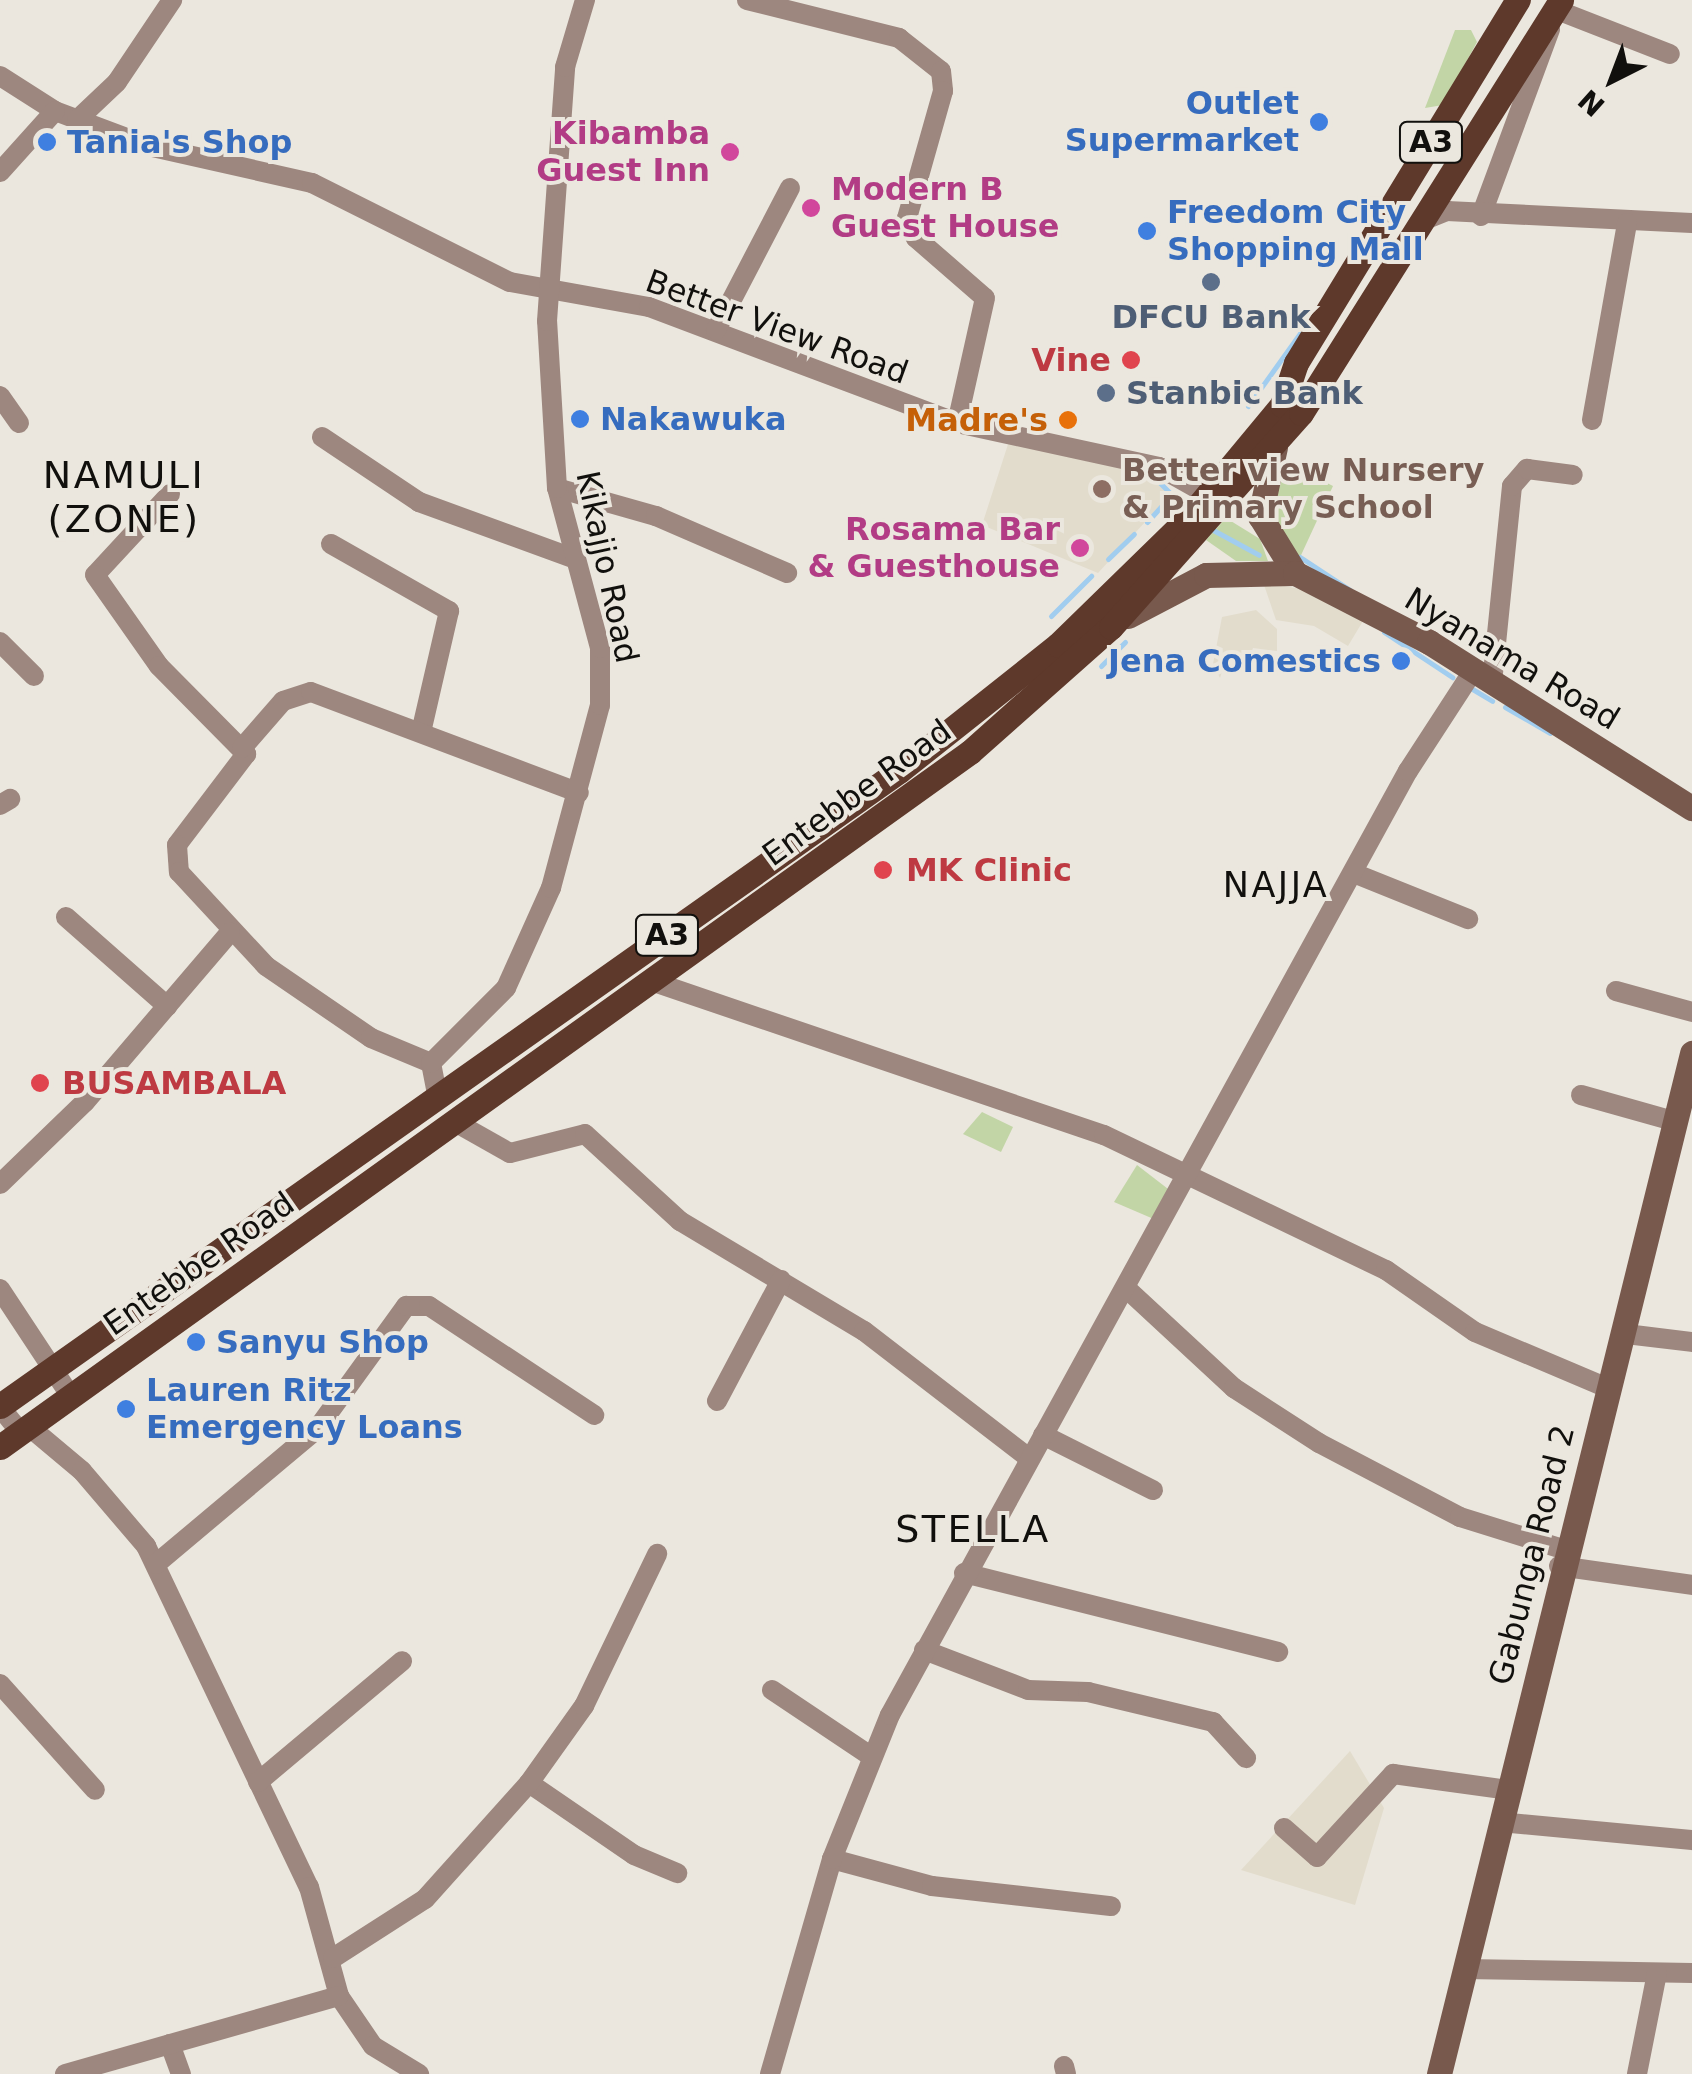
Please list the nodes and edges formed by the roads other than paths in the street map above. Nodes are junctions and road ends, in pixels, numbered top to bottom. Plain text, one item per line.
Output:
1 (172, 0) edge
2 (586, 0) edge
3 (747, 0) edge
4 (1518, 0) edge
5 (1560, 3) edge
6 (1670, 54) dead end
7 (0, 76) edge
8 (55, 110) junction
9 (77, 120) junction
10 (0, 172) edge
11 (790, 188) dead end
12 (1480, 216) junction
13 (1426, 220) junction
14 (1627, 222) junction
15 (1692, 223) edge
16 (546, 294) junction
17 (716, 330) junction
18 (0, 396) edge
19 (1592, 420) dead end
20 (19, 423) dead end
21 (957, 423) junction
22 (322, 437) dead end
23 (1276, 444) junction
24 (1573, 475) dead end
25 (556, 488) junction
26 (170, 494) dead end
27 (1207, 494) junction
28 (331, 544) dead end
29 (570, 556) junction
30 (787, 572) dead end
31 (1295, 573) junction
32 (1111, 627) junction
33 (0, 642) edge
34 (34, 676) dead end
35 (1483, 677) junction
36 (422, 728) junction
37 (242, 748) junction
38 (579, 793) junction
39 (1692, 808) edge
40 (1356, 874) junction
41 (66, 917) dead end
42 (1468, 919) dead end
43 (230, 932) junction
44 (654, 982) junction
45 (1616, 991) dead end
46 (167, 1006) junction
47 (1692, 1012) edge
48 (1692, 1053) edge
49 (438, 1057) junction
50 (1689, 1089) edge
51 (1581, 1095) dead end
52 (438, 1100) junction
53 (456, 1122) junction
54 (1677, 1122) junction
55 (1193, 1176) junction
56 (0, 1184) edge
57 (781, 1280) junction
58 (0, 1289) edge
59 (1127, 1290) junction
60 (1626, 1334) junction
61 (1692, 1342) edge
62 (53, 1368) junction
63 (1610, 1390) junction
64 (70, 1395) junction
65 (718, 1401) dead end
66 (0, 1406) edge
67 (594, 1415) dead end
68 (1043, 1435) junction
69 (10, 1440) edge
70 (1029, 1458) junction
71 (1153, 1490) dead end
72 (657, 1554) dead end
73 (1561, 1558) junction
74 (156, 1564) junction
75 (964, 1574) junction
76 (1692, 1585) edge
77 (924, 1650) junction
78 (1278, 1652) dead end
79 (402, 1661) dead end
80 (0, 1684) edge
81 (772, 1690) dead end
82 (872, 1757) junction
83 (1246, 1758) dead end
84 (258, 1782) junction
85 (529, 1784) junction
86 (95, 1790) dead end
87 (1508, 1790) junction
88 (1500, 1822) junction
89 (1284, 1828) dead end
90 (1692, 1840) edge
91 (832, 1859) junction
92 (677, 1873) dead end
93 (1111, 1906) dead end
94 (333, 1958) junction
95 (1464, 1969) junction
96 (1657, 1973) junction
97 (1692, 1973) edge
98 (339, 1996) junction
99 (170, 2044) junction
100 (64, 2074) edge
101 (181, 2074) edge
102 (418, 2074) edge
103 (770, 2074) edge
104 (1439, 2074) edge
105 (1637, 2074) edge

1 - 9 street
2 - 16 street, Kikajjo Road
3 - 21 street
4 - 27 main road, Entebbe Road / A3
5 - 6 street
5 - 12 street
5 - 13 main road, Entebbe Road / A3
7 - 8 street, Better View Road
8 - 9 street, Better View Road
8 - 10 street
9 - 16 street, Better View Road
11 - 17 street
12 - 13 street
12 - 14 street
13 - 23 main road, Entebbe Road / A3
14 - 15 street
14 - 19 street
16 - 17 street, Better View Road
16 - 25 street, Kikajjo Road
17 - 21 street, Better View Road
18 - 20 street
21 - 27 street, Better View Road
22 - 29 street
23 - 31 street, Nyanama Road
23 - 32 main road, Entebbe Road / A3
24 - 35 street
25 - 29 street, Kikajjo Road
25 - 30 street
26 - 37 street
27 - 52 main road, Entebbe Road / A3
28 - 36 street
29 - 38 street, Kikajjo Road
31 - 32 street
31 - 35 street, Nyanama Road
32 - 44 main road, Entebbe Road / A3
33 - 34 street
35 - 39 street, Nyanama Road
35 - 40 street
36 - 37 street
36 - 38 street
37 - 43 street
38 - 49 street, Kikajjo Road
40 - 42 street
40 - 55 street
41 - 46 street
43 - 46 street
43 - 49 street
44 - 53 main road, Entebbe Road / A3
44 - 55 street
45 - 47 street
46 - 56 street
48 - 50 street, Gabunga Road 2
49 - 52 street
50 - 54 street, Gabunga Road 2
51 - 54 street
52 - 62 main road, Entebbe Road / A3
53 - 57 street
53 - 64 main road, Entebbe Road / A3
54 - 60 street, Gabunga Road 2
55 - 59 street
55 - 63 street
57 - 65 street
57 - 70 street
58 - 62 street
59 - 68 street
59 - 73 street
60 - 61 street
60 - 63 street, Gabunga Road 2
62 - 64 street
62 - 66 main road, Entebbe Road / A3
63 - 73 street, Gabunga Road 2
64 - 69 main road, Entebbe Road / A3
66 - 69 street
67 - 74 street
68 - 70 street
68 - 71 street
69 - 74 street
70 - 75 street
72 - 85 street
73 - 76 street
73 - 87 street, Gabunga Road 2
74 - 84 street
75 - 77 street
75 - 78 street
77 - 82 street
77 - 83 street
79 - 84 street
80 - 86 street
81 - 82 street
82 - 91 street
84 - 94 street
85 - 92 street
85 - 94 street
87 - 88 street, Gabunga Road 2
87 - 89 street
88 - 90 street
88 - 95 street, Gabunga Road 2
91 - 93 street
91 - 103 street
94 - 98 street
95 - 96 street
95 - 104 street, Gabunga Road 2
96 - 97 street
96 - 105 street
98 - 99 street
98 - 102 street
99 - 100 street
99 - 101 street

